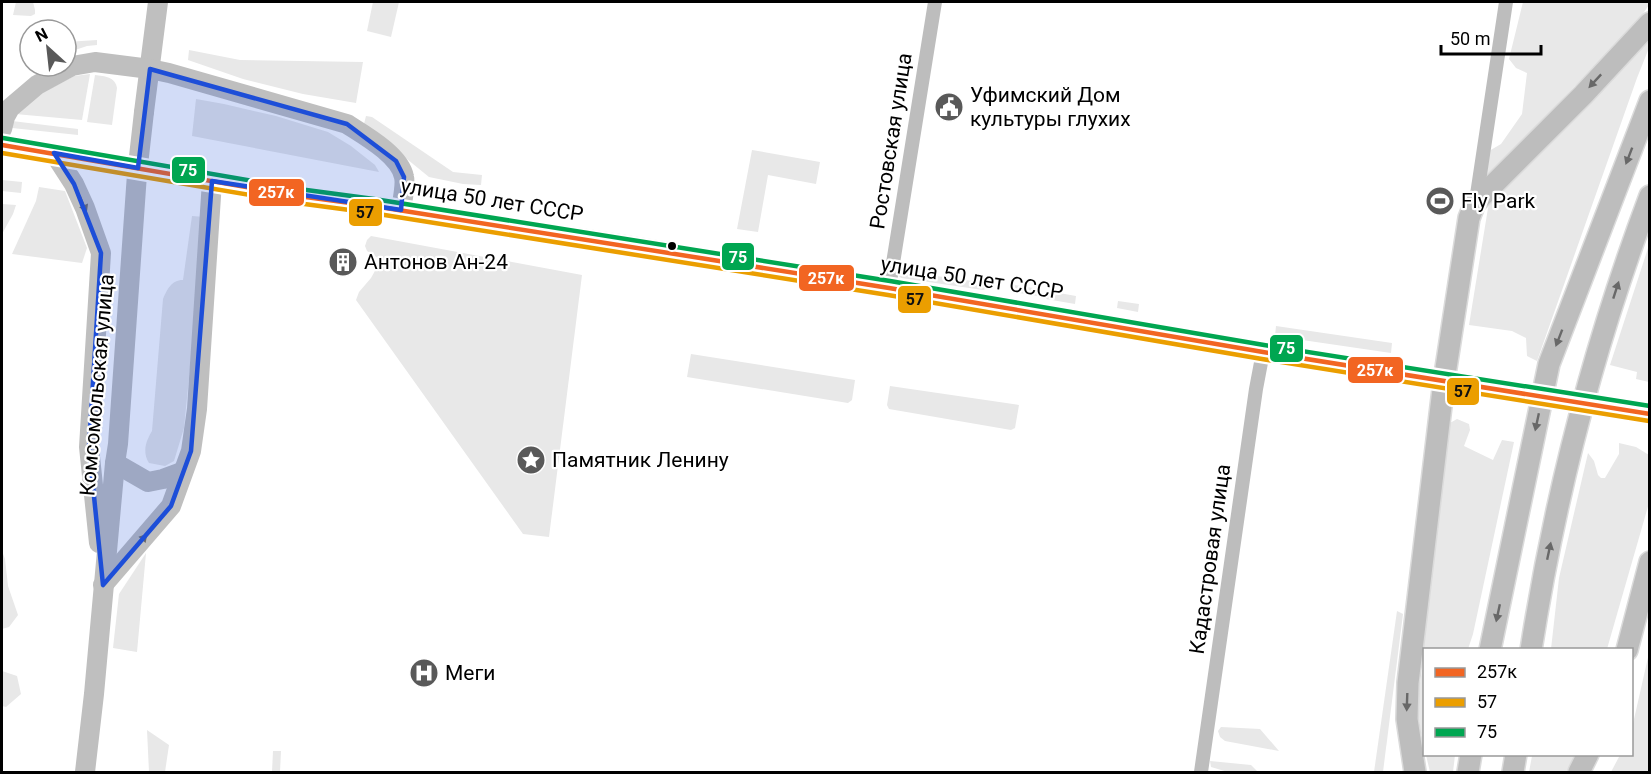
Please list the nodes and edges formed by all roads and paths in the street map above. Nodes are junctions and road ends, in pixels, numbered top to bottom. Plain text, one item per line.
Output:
1 (158, 2) edge
2 (935, 2) edge
3 (1506, 2) edge
4 (1650, 23) edge
5 (150, 69) junction
6 (1650, 101) edge
7 (2, 129) edge
8 (2, 145) edge
9 (54, 153) junction
10 (213, 181) junction
11 (1650, 196) edge
12 (1475, 203) junction
13 (401, 210) junction
14 (1650, 230) edge
15 (1628, 253) junction
16 (889, 288) junction
17 (1263, 352) junction
18 (1444, 381) junction
19 (1649, 414) edge
20 (117, 453) junction
21 (182, 472) junction
22 (1650, 562) edge
23 (103, 585) junction
24 (1490, 648) edge
25 (1531, 648) edge
26 (1628, 648) edge
27 (1419, 652) edge
28 (1471, 756) edge
29 (1516, 756) edge
30 (1587, 756) edge
31 (85, 772) edge
32 (1201, 772) edge
33 (1415, 772) edge
34 (1468, 772) edge
35 (1513, 772) edge
36 (1579, 772) edge

1 - 5 main road, Комсомольская улица
2 - 16 street, Ростовская улица
3 - 12 street
4 -> 12 main road
5 - 7 main road
5 - 13 main road
5 - 20 main road, Комсомольская улица, bridge
6 -> 24 main road
8 - 9 main road, улица 50 лет СССР
9 - 10 main road, улица 50 лет СССР
9 -> 23 main road
10 - 13 main road, улица 50 лет СССР
10 - 21 main road
11 - 15 main road
12 - 18 main road
13 - 16 main road, улица 50 лет СССР
14 - 15 main road
25 -> 15 main road
16 - 17 main road, улица 50 лет СССР
17 - 18 main road, улица 50 лет СССР
17 - 32 street, Кадастровая улица
18 - 19 main road, улица 50 лет СССР, bridge
18 - 27 main road
20 - 21 main road
20 - 23 main road, Комсомольская улица
23 -> 21 main road
22 - 26 main road
23 - 31 main road, Комсомольская улица
27 -> 33 main road
28 - 34 main road
29 - 35 main road
30 - 36 main road

